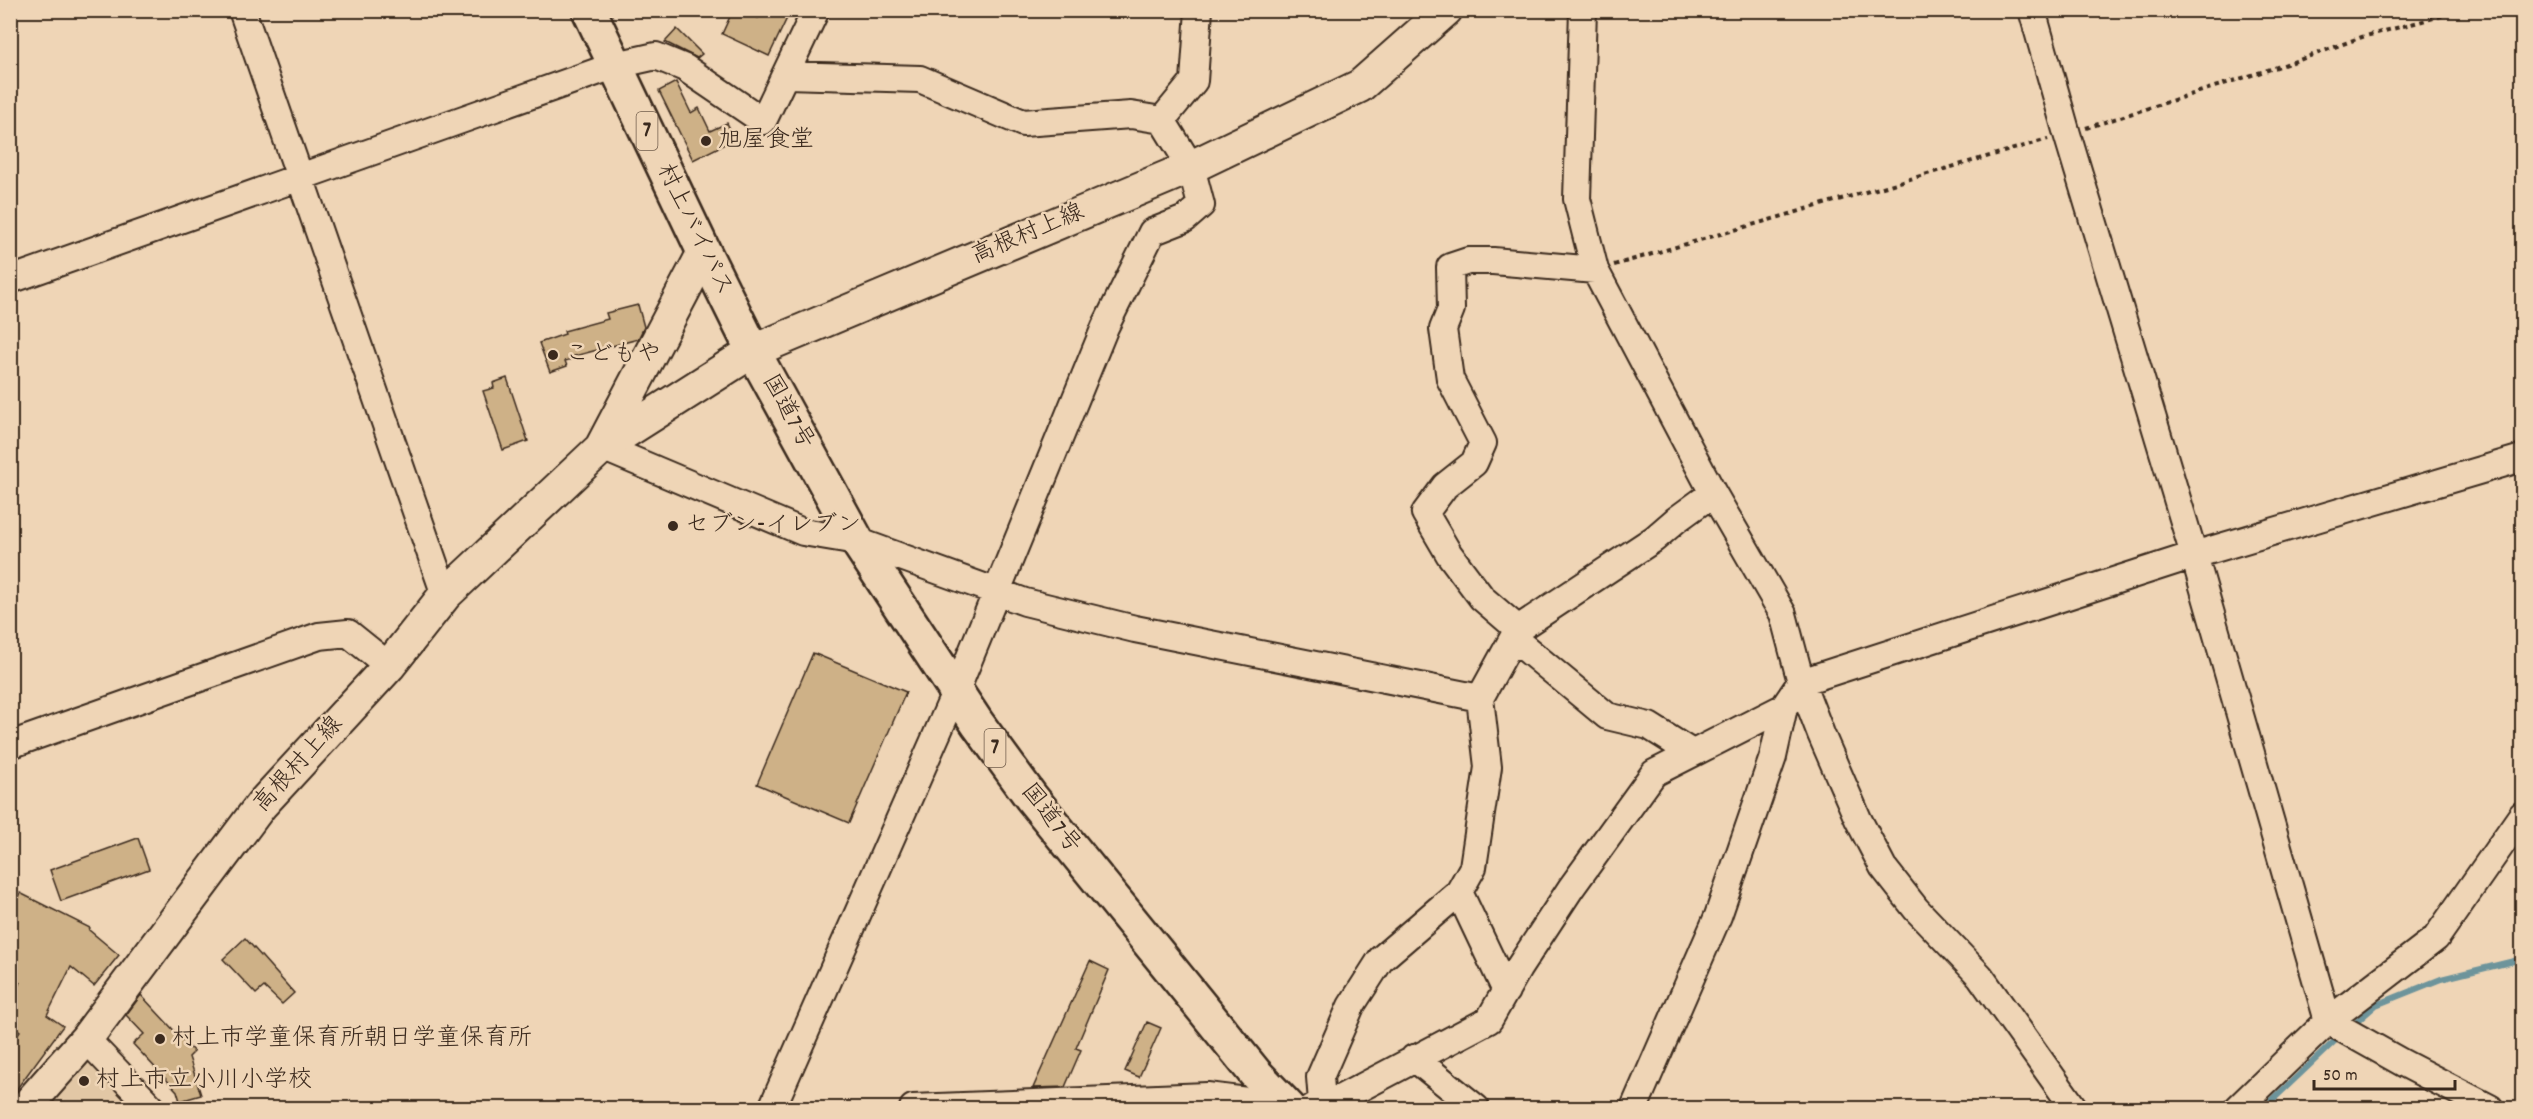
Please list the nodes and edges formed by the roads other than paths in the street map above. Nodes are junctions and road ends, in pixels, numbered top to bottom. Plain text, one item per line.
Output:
1 (242, 10) edge
2 (589, 10) edge
3 (816, 10) edge
4 (1199, 10) edge
5 (1446, 10) edge
6 (1583, 10) edge
7 (2032, 10) edge
8 (616, 65) junction
9 (787, 75) junction
10 (1162, 120) junction
11 (1191, 166) junction
12 (300, 178) junction
13 (704, 252) junction
14 (1595, 270) junction
15 (10, 280) edge
16 (753, 351) junction
17 (602, 447) junction
18 (2523, 458) edge
19 (1713, 493) junction
20 (857, 541) junction
21 (2194, 555) junction
22 (996, 593) junction
23 (445, 595) junction
24 (1516, 634) junction
25 (388, 666) junction
26 (1801, 682) junction
27 (956, 691) junction
28 (1480, 698) junction
29 (1784, 707) junction
30 (10, 745) edge
31 (1692, 753) junction
32 (2523, 815) edge
33 (1459, 892) junction
34 (1506, 990) junction
35 (2328, 1020) junction
36 (86, 1039) junction
37 (1414, 1058) junction
38 (1280, 1099) edge
39 (1317, 1105) edge
40 (25, 1108) edge
41 (152, 1108) edge
42 (772, 1108) edge
43 (913, 1108) edge
44 (1476, 1108) edge
45 (1634, 1108) edge
46 (2074, 1108) edge
47 (2238, 1108) edge
48 (2490, 1108) edge

1 - 12 street
2 - 8 highway, 村上バイパス / 7
3 - 9 street
4 - 10 street
5 - 11 main road, 高根村上線
6 - 14 street
7 - 21 street
8 - 9 street
8 - 12 street
8 - 13 highway, 村上バイパス / 7
9 - 10 street
10 - 11 street
11 - 16 main road, 高根村上線
11 - 22 street
12 - 15 street
12 - 23 street
13 - 16 highway, 村上バイパス / 7
13 - 17 main road, 高根村上線
14 - 19 street
14 - 24 street
16 - 17 main road, 高根村上線
16 - 20 highway, 国道7号 / 7
17 - 20 street
17 - 23 main road, 高根村上線
18 - 21 street
19 - 24 street
19 - 26 street
20 - 22 street
20 - 27 highway, 国道7号 / 7
21 - 26 street
21 - 35 street
22 - 27 street
22 - 28 street
23 - 25 main road, 高根村上線
24 - 28 street
24 - 31 street
25 - 30 street
25 - 36 main road, 高根村上線
26 - 29 street
26 - 46 street
27 - 38 highway, 国道7号 / 7
27 - 42 street
28 - 33 street
29 - 31 street
29 - 45 street
31 - 34 street
32 - 35 street
33 - 34 street
33 - 39 street
34 - 37 street
35 - 47 street
35 - 48 street
36 - 40 main road, 高根村上線
36 - 41 street
37 - 39 street
37 - 44 street
38 - 43 street

